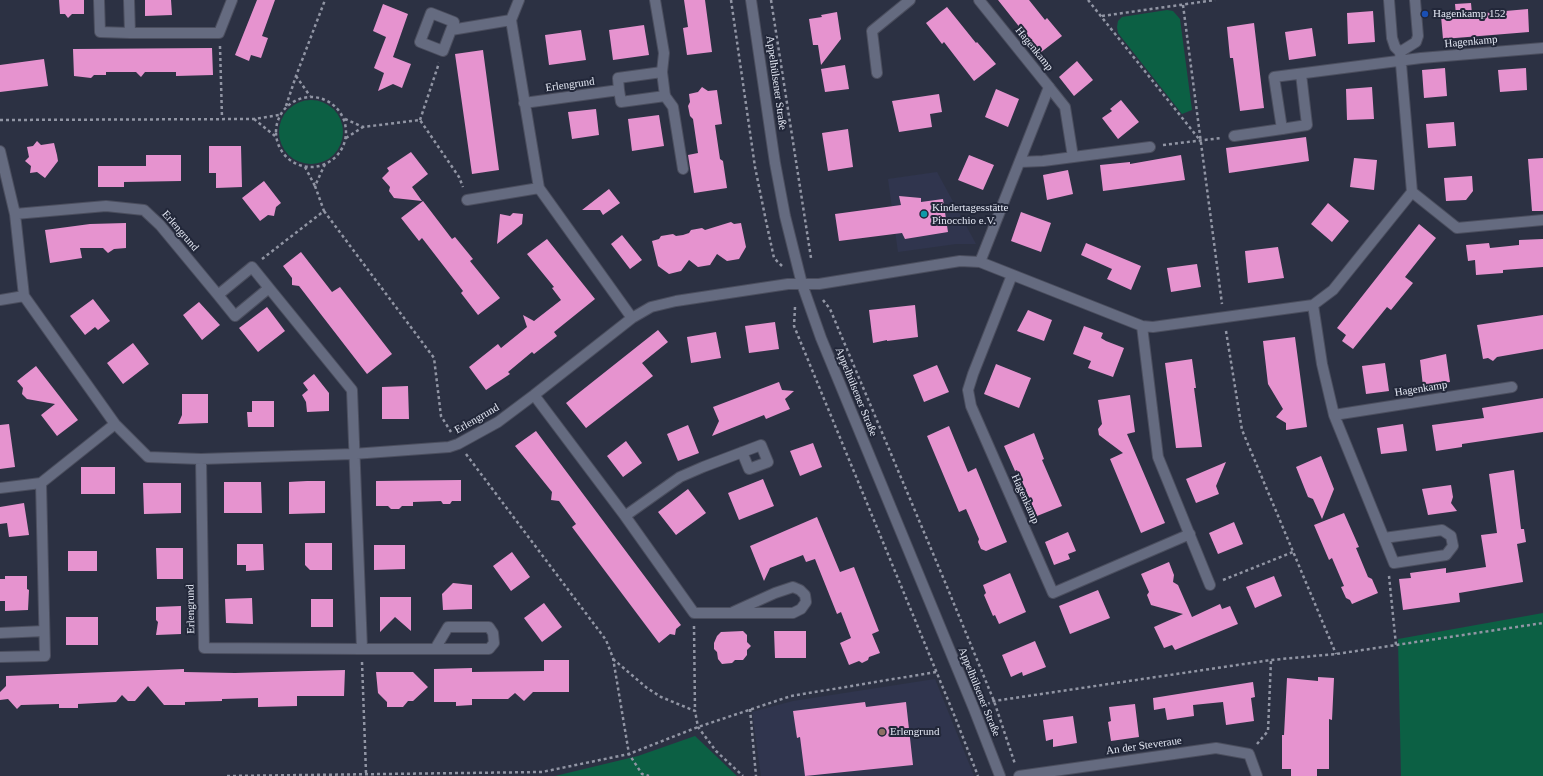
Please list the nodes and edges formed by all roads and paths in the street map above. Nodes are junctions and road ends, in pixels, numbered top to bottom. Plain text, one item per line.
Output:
1 (99, 0) edge
2 (129, 0) edge
3 (232, 0) edge
4 (325, 0) edge
5 (519, 0) edge
6 (655, 0) edge
7 (751, 0) edge
8 (771, 0) edge
9 (910, 0) edge
10 (979, 0) edge
11 (1088, 0) edge
12 (1215, 0) edge
13 (1389, 0) edge
14 (1415, 0) edge
15 (1183, 5) junction
16 (1102, 16) junction
17 (511, 20) junction
18 (451, 30) junction
19 (130, 32) junction
20 (219, 33) junction
21 (1543, 48) edge
22 (443, 51) junction
23 (1400, 56) junction
24 (662, 72) junction
25 (877, 73) dead end
26 (1301, 74) junction
27 (296, 76) junction
28 (1049, 87) junction
29 (619, 90) junction
30 (310, 96) junction
31 (665, 96) junction
32 (524, 103) junction
33 (286, 107) junction
34 (280, 116) junction
35 (222, 118) junction
36 (254, 119) junction
37 (344, 119) junction
38 (0, 120) edge
39 (420, 120) junction
40 (363, 126) junction
41 (1282, 129) junction
42 (276, 136) junction
43 (1234, 136) joint
44 (346, 138) junction
45 (1200, 140) junction
46 (1150, 147) joint
47 (0, 151) edge
48 (1073, 157) junction
49 (1020, 162) junction
50 (326, 164) junction
51 (305, 167) junction
52 (683, 169) dead end
53 (315, 186) junction
54 (539, 188) junction
55 (1412, 192) junction
56 (467, 200) joint
57 (324, 211) junction
58 (15, 214) junction
59 (1543, 220) edge
60 (980, 262) junction
61 (252, 267) junction
62 (1012, 275) junction
63 (802, 284) junction
64 (819, 284) junction
65 (270, 288) junction
66 (218, 295) junction
67 (24, 296) junction
68 (0, 300) edge
69 (1313, 305) junction
70 (632, 318) junction
71 (1224, 318) junction
72 (1142, 326) junction
73 (1512, 387) dead end
74 (534, 395) junction
75 (1334, 415) junction
76 (115, 424) junction
77 (458, 444) junction
78 (742, 452) dead end
79 (353, 454) junction
80 (201, 459) junction
81 (41, 483) junction
82 (0, 488) edge
83 (625, 516) junction
84 (1190, 534) junction
85 (1384, 538) junction
86 (1293, 552) junction
87 (1394, 563) junction
88 (1210, 585) joint
89 (694, 612) junction
90 (733, 612) junction
91 (1543, 623) edge
92 (44, 631) junction
93 (0, 633) edge
94 (1396, 645) junction
95 (362, 649) junction
96 (435, 649) junction
97 (1336, 654) junction
98 (0, 657) edge
99 (613, 658) junction
100 (1271, 660) junction
101 (936, 672) dead end
102 (994, 701) junction
103 (750, 709) junction
104 (695, 711) junction
105 (698, 726) junction
106 (629, 754) junction
107 (1249, 754) junction
108 (366, 773) junction
109 (1018, 773) edge
110 (227, 776) edge
111 (649, 776) edge
112 (743, 776) edge
113 (756, 776) edge
114 (1000, 776) edge
115 (1257, 776) edge

1 - 19 street
2 - 19 street
3 - 20 street
4 - 27 path
5 - 17 street
6 - 24 street
7 - 63 street, Appelhülsener Straße
8 - 64 path
9 - 25 street
10 - 28 street, Hagenkamp
11 - 16 path
12 - 15 path
13 - 23 street
14 - 23 street, Hagenkamp
15 - 16 path
15 - 45 path
16 - 45 path
17 - 18 street
17 - 32 street
18 - 22 street
18 - 22 street
19 - 20 street
20 - 35 path
21 - 23 street, Hagenkamp
22 - 39 path
23 - 26 street, Hagenkamp
23 - 55 street
24 - 29 street
24 - 31 street
26 - 41 street
26 - 41 street, Hagenkamp
27 - 30 path
27 - 33 path
28 - 48 street
28 - 49 street, Hagenkamp
29 - 31 street
29 - 32 street, Erlengrund
30 - 33 path
30 - 37 path
31 - 52 street
32 - 54 street
33 - 34 path
34 - 36 path
34 - 42 path
35 - 36 path
35 - 38 path
36 - 42 path
37 - 40 path
37 - 44 path
39 - 40 path
39 - 56 path
40 - 44 path
41 - 43 street
42 - 51 path
43 - 45 path
44 - 50 path
45 - 46 path
45 - 71 path
46 - 48 street
47 - 58 street, Erlengrund
48 - 49 street
49 - 60 street, Hagenkamp
50 - 51 path
50 - 53 path
51 - 53 path
53 - 57 path
54 - 56 street
54 - 70 street
55 - 59 street
55 - 69 street
57 - 61 path
57 - 77 path
58 - 66 street, Erlengrund
58 - 67 street, Erlengrund
60 - 62 street
60 - 64 street
61 - 65 street
61 - 66 street
62 - 72 street
62 - 84 street, Hagenkamp
63 - 64 street
63 - 70 street, Erlengrund
63 - 114 street, Appelhülsener Straße
64 - 102 path
65 - 66 street, Erlengrund
65 - 79 street
67 - 68 street
67 - 76 street, Erlengrund
69 - 71 street
69 - 75 street
70 - 74 street, Erlengrund
71 - 72 street
71 - 86 path
72 - 84 street
73 - 75 street, Hagenkamp
74 - 77 street, Erlengrund
74 - 83 street
75 - 85 street
76 - 80 street, Erlengrund
76 - 81 street
77 - 79 street, Erlengrund
77 - 99 path
78 - 83 street
79 - 80 street, Erlengrund
79 - 95 street
80 - 95 street, Erlengrund
81 - 82 street
81 - 92 street
83 - 89 street
84 - 88 street
85 - 87 street
85 - 87 street
86 - 88 path
86 - 97 path
87 - 94 path
89 - 90 street
89 - 104 path
90 - 90 street
91 - 94 path
92 - 93 street
92 - 98 street
94 - 97 path
95 - 96 street, Erlengrund
95 - 108 path
96 - 96 street, Erlengrund
97 - 100 path
99 - 104 path
99 - 106 path
100 - 102 path
100 - 107 path
101 - 103 path
102 - 109 path
103 - 105 path
103 - 113 path
104 - 105 path
105 - 106 path
105 - 112 path
106 - 108 path
106 - 111 path
107 - 109 street, An der Steveraue
107 - 115 street
108 - 110 path

